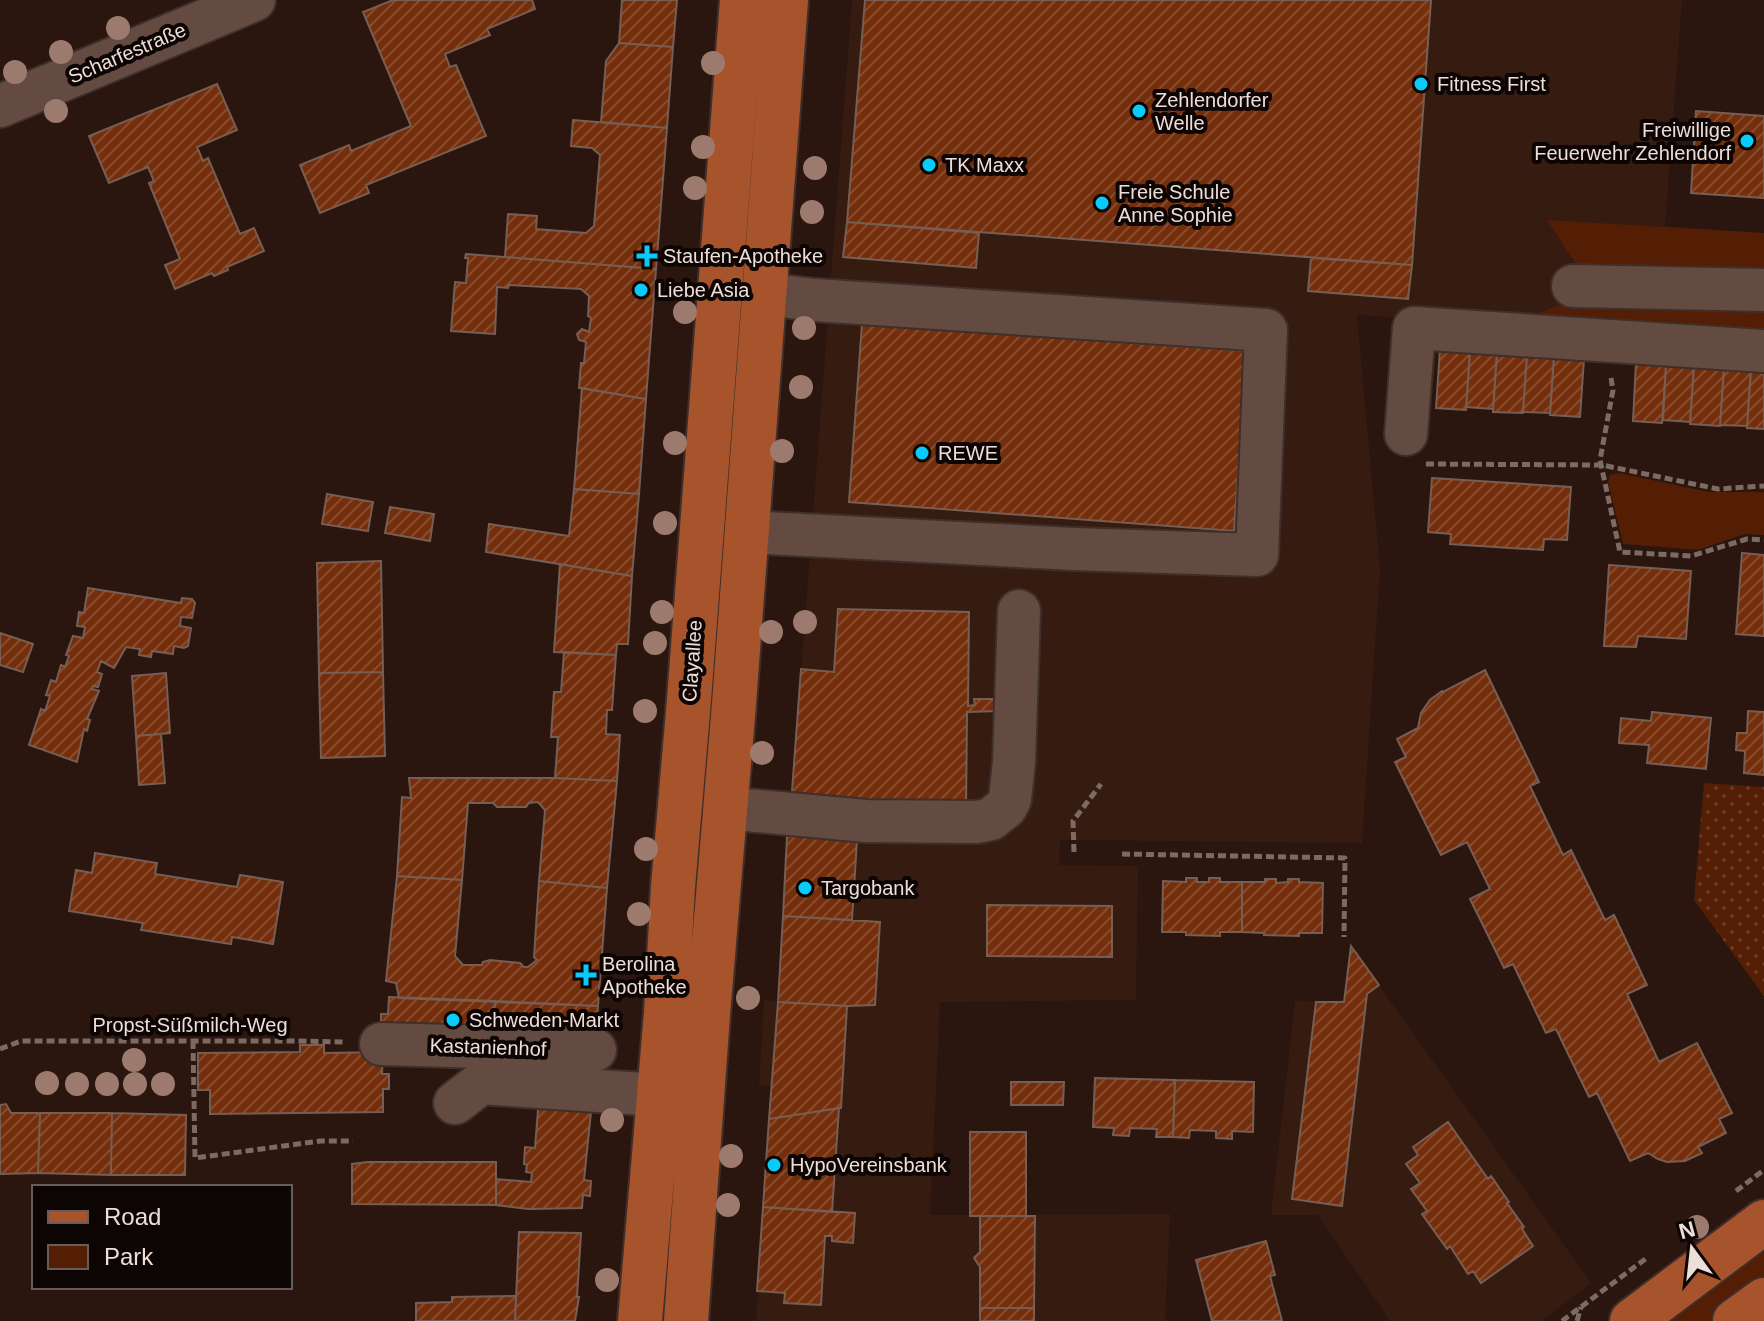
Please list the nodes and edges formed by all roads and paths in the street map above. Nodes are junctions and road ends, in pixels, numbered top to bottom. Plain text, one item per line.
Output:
1 (254, 0) edge
2 (742, 0) edge
3 (786, 0) edge
4 (0, 106) edge
5 (1573, 286) dead end
6 (1764, 290) edge
7 (765, 294) junction
8 (1606, 341) junction
9 (1764, 351) edge
10 (1406, 434) joint
11 (1602, 465) junction
12 (1764, 486) edge
13 (747, 532) junction
14 (1764, 540) edge
15 (1019, 611) dead end
16 (1101, 784) dead end
17 (725, 808) junction
18 (1074, 852) dead end
19 (1122, 854) dead end
20 (1344, 937) dead end
21 (193, 1041) junction
22 (381, 1044) joint
23 (0, 1049) edge
24 (595, 1050) dead end
25 (658, 1095) junction
26 (455, 1103) dead end
27 (353, 1141) dead end
28 (1764, 1170) edge
29 (1726, 1198) dead end
30 (1764, 1222) edge
31 (1649, 1256) dead end
32 (1764, 1300) edge
33 (1582, 1306) junction
34 (640, 1321) edge
35 (686, 1321) edge
36 (1562, 1321) edge
37 (1577, 1321) edge
38 (1632, 1321) edge
39 (1735, 1321) edge

1 - 4 street, Scharfestraße
2 - 25 main road, Clayallee
3 - 7 main road
5 - 6 street
7 - 13 main road
7 - 13 street
8 - 9 street
8 - 10 street
8 - 11 path
10 - 11 path
11 - 12 path
11 - 14 path
13 - 17 main road
15 - 17 street
16 - 18 path
17 - 35 main road
19 - 20 path
21 - 22 path, Propst-Süßmilch-Weg
21 - 23 path, Propst-Süßmilch-Weg
21 - 27 path
22 - 24 street, Kastanienhof
25 - 26 street
25 - 34 main road, Clayallee
28 - 29 path
30 - 38 main road
31 - 33 path
32 - 39 main road
33 - 36 path
33 - 37 path

